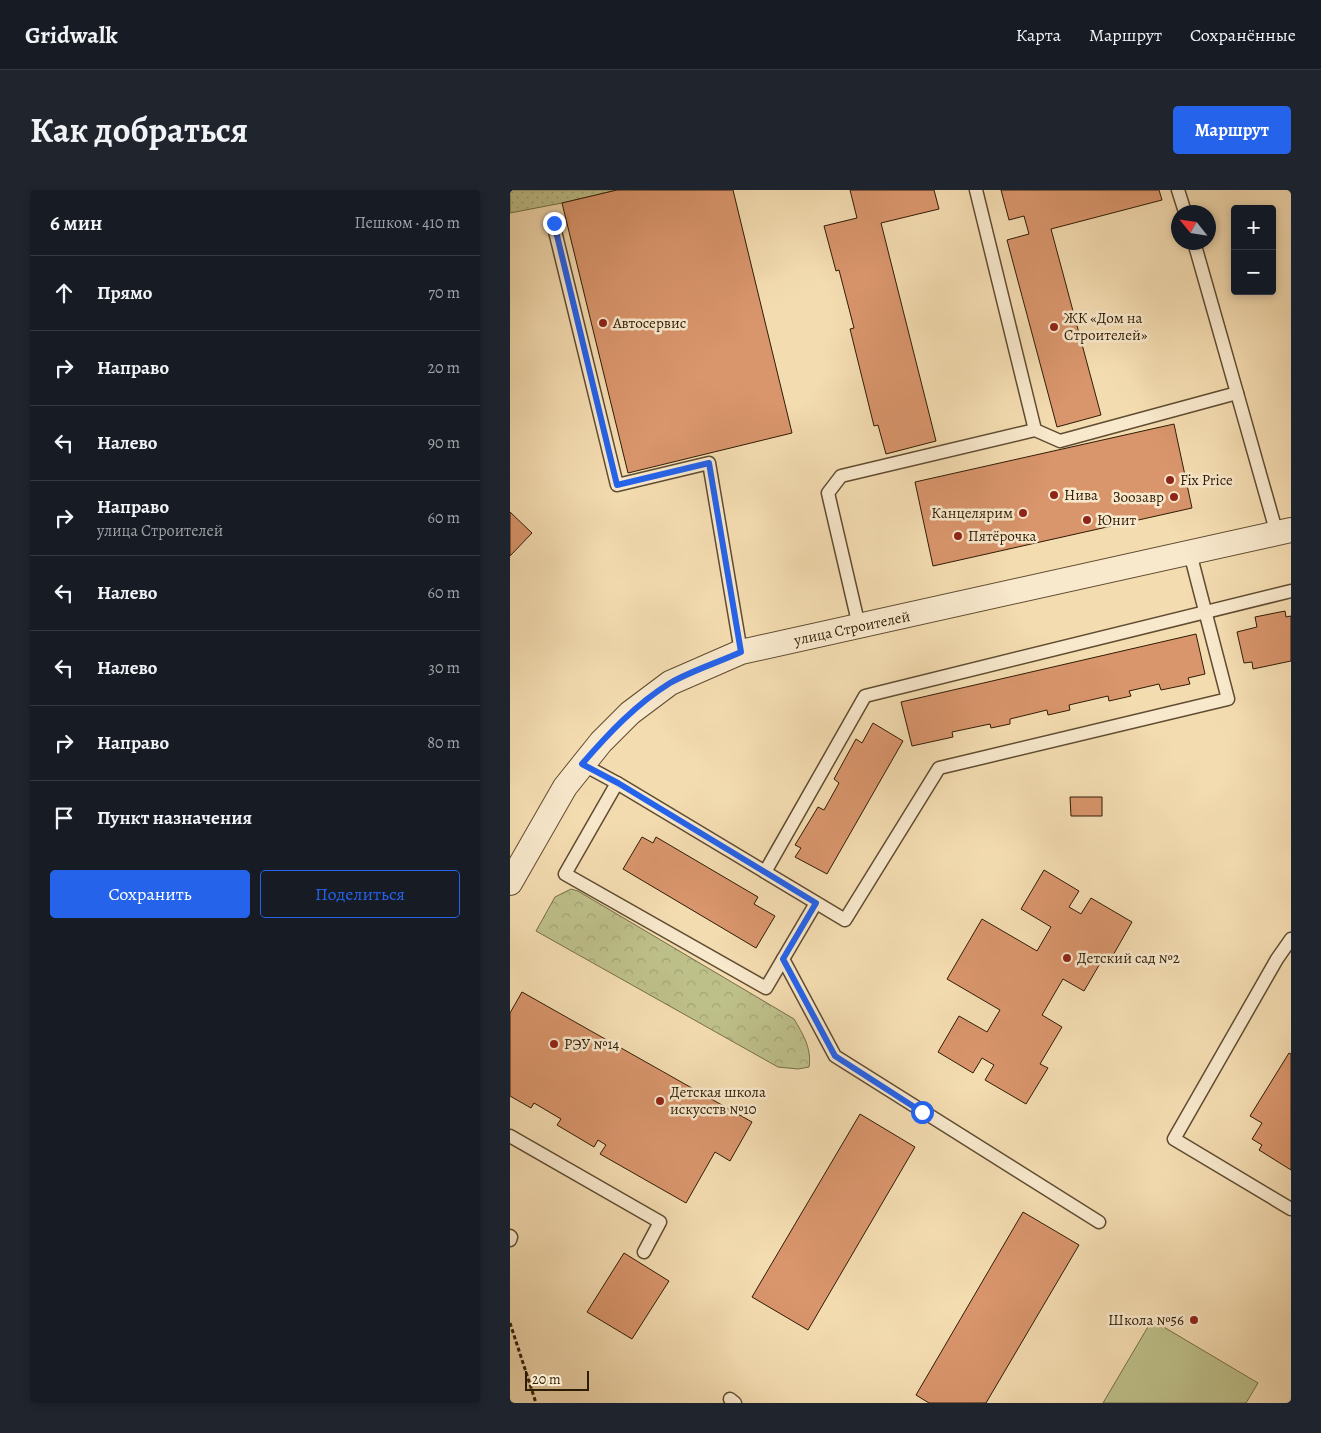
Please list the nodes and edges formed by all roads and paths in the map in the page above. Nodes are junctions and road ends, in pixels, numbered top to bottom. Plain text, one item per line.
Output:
1 (976, 190) edge
2 (1178, 190) edge
3 (1183, 205) edge
4 (554, 223) dead end
5 (1196, 250) edge
6 (1237, 393) junction
7 (1035, 430) junction
8 (1284, 532) edge
9 (1190, 554) junction
10 (1291, 591) edge
11 (1205, 612) junction
12 (858, 626) junction
13 (741, 652) junction
14 (582, 764) junction
15 (618, 783) junction
16 (765, 872) junction
17 (510, 883) edge
18 (816, 903) junction
19 (1291, 939) edge
20 (783, 959) junction
21 (510, 1136) edge
22 (1291, 1209) edge
23 (1099, 1222) dead end
24 (644, 1252) dead end
25 (510, 1324) edge
26 (536, 1403) edge

1 - 7 lane
2 - 3 lane
4 - 13 lane
5 - 6 lane
6 - 7 lane
6 - 8 lane
7 - 12 lane
8 - 9 street, улица Строителей
9 - 11 lane
9 - 12 street, улица Строителей
10 - 11 lane
11 - 16 lane
11 - 18 lane
12 - 13 street, улица Строителей
13 - 14 street, улица Строителей
14 - 15 lane
14 - 17 street, улица Строителей
15 - 16 lane
15 - 20 lane
16 - 18 lane
18 - 20 lane
19 - 22 lane
20 - 23 lane
21 - 24 lane
25 - 26 path

